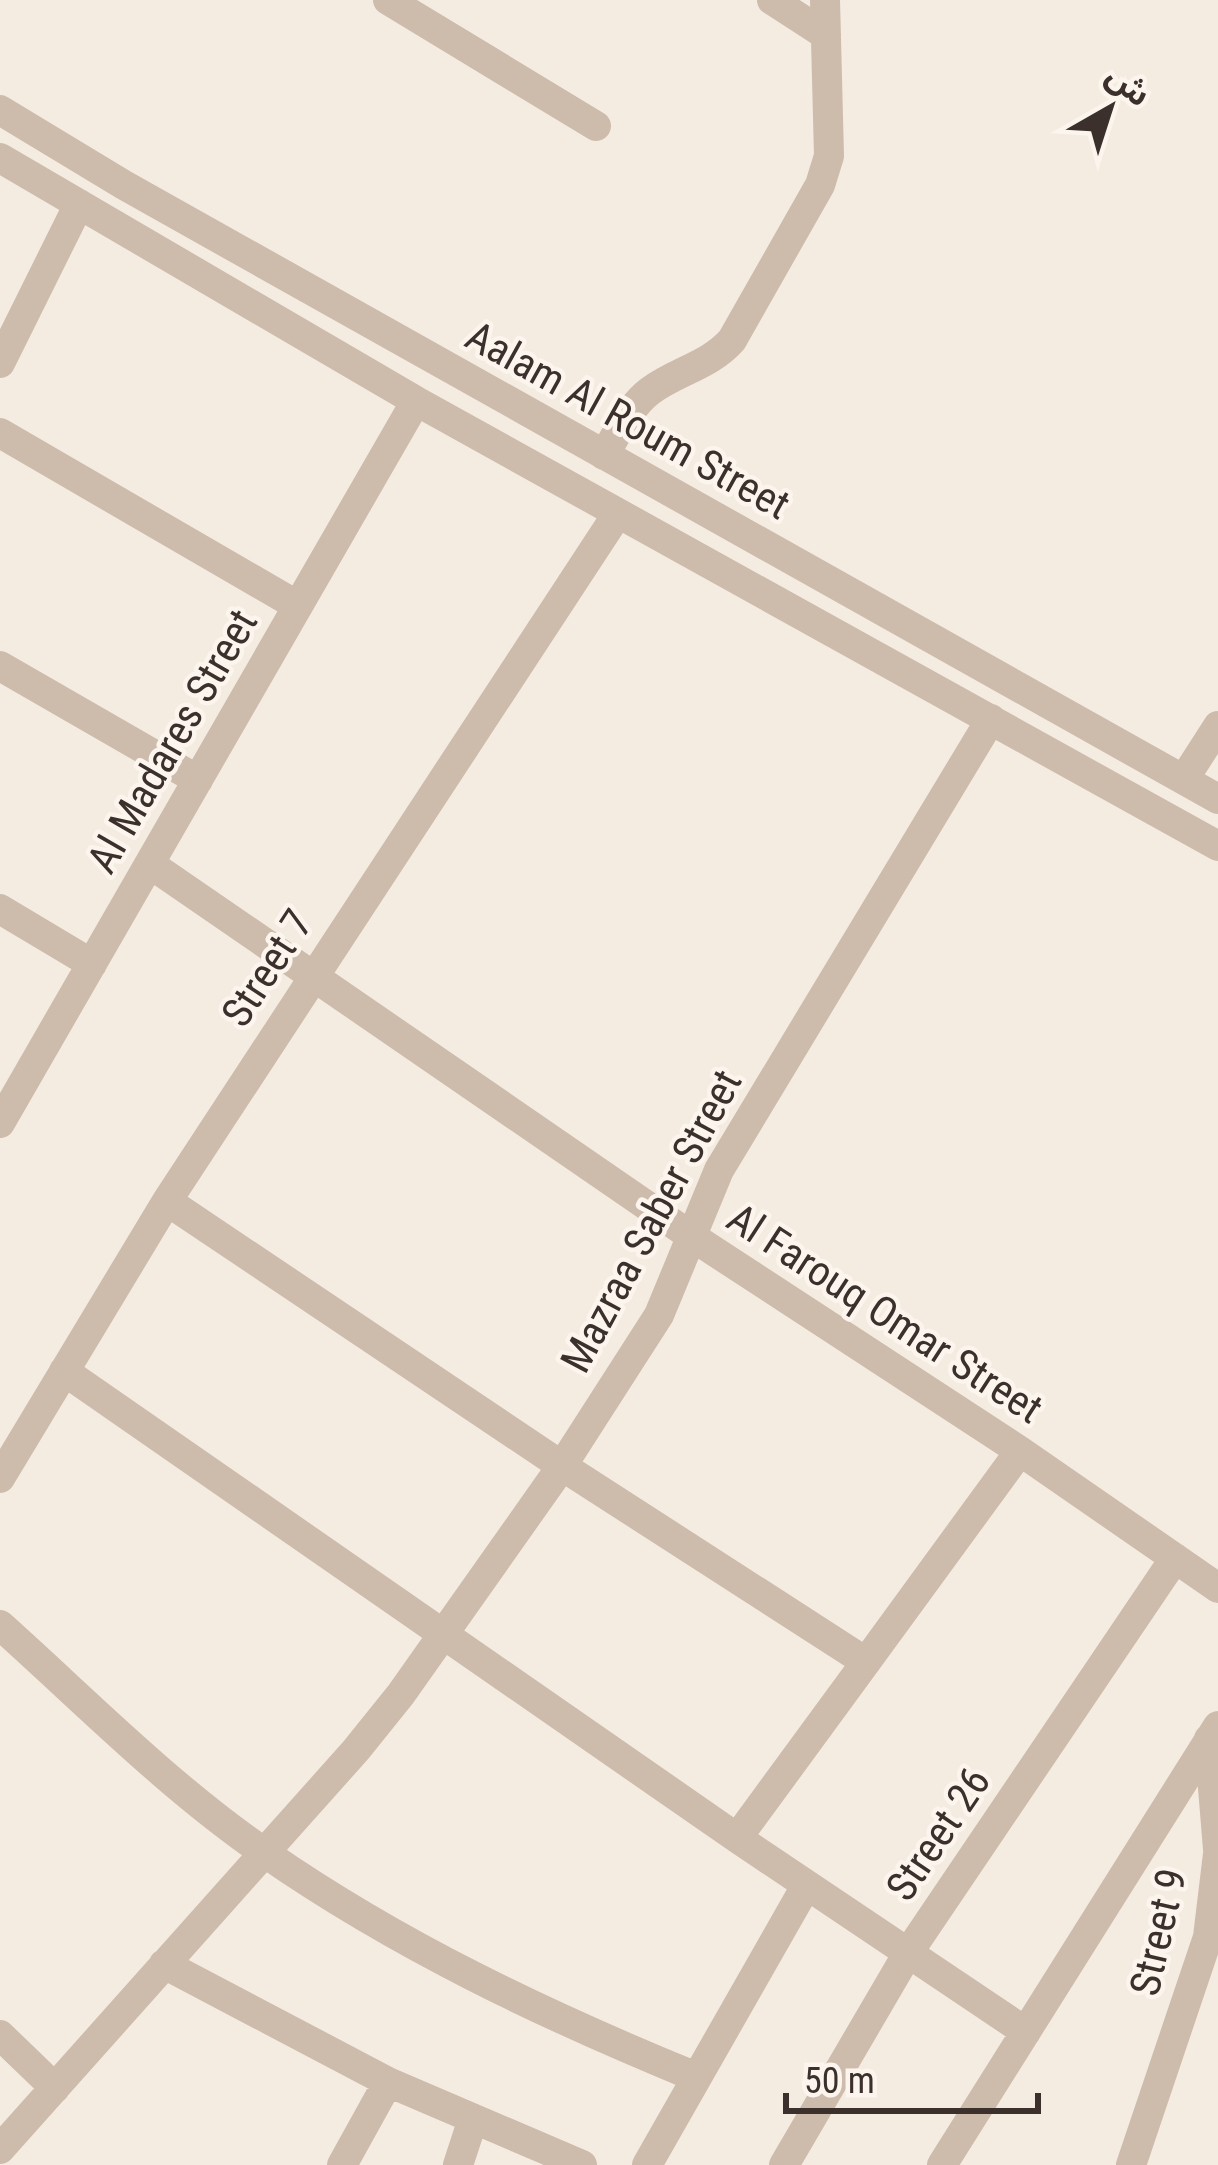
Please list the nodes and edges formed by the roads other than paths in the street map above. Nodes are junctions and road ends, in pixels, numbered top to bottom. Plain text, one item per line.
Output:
1 (388, 0) edge
2 (772, 0) edge
3 (825, 0) edge
4 (826, 35) junction
5 (0, 110) edge
6 (596, 126) dead end
7 (0, 158) edge
8 (80, 204) junction
9 (0, 363) edge
10 (416, 400) junction
11 (536, 417) junction
12 (0, 433) edge
13 (604, 455) junction
14 (517, 456) junction
15 (618, 513) junction
16 (298, 606) junction
17 (0, 666) edge
18 (992, 719) junction
19 (1218, 726) edge
20 (1184, 779) junction
21 (198, 780) junction
22 (1218, 799) edge
23 (1218, 846) edge
24 (150, 864) junction
25 (0, 909) edge
26 (92, 964) junction
27 (314, 973) junction
28 (0, 1123) edge
29 (167, 1201) junction
30 (691, 1236) junction
31 (64, 1371) junction
32 (1020, 1451) junction
33 (562, 1466) junction
34 (0, 1478) edge
35 (1174, 1558) junction
36 (1218, 1588) edge
37 (0, 1625) edge
38 (443, 1635) junction
39 (866, 1662) junction
40 (1214, 1732) edge
41 (737, 1838) junction
42 (1218, 1851) edge
43 (263, 1852) junction
44 (806, 1886) junction
45 (908, 1952) junction
46 (164, 1964) junction
47 (1207, 1985) edge
48 (1026, 2032) junction
49 (0, 2036) edge
50 (696, 2077) junction
51 (388, 2082) junction
52 (55, 2088) junction
53 (472, 2119) junction
54 (0, 2149) edge
55 (342, 2165) edge
56 (458, 2165) edge
57 (582, 2165) edge
58 (646, 2165) edge
59 (784, 2165) edge
60 (942, 2165) edge
61 (1131, 2165) edge

1 - 6 street
2 - 4 street
3 - 4 street
4 - 13 street
5 - 11 street, Aalam Al Roum Street
7 - 8 street, Aalam Al Roum Street
8 - 9 street
8 - 10 street, Aalam Al Roum Street
10 - 14 street, Aalam Al Roum Street
10 - 16 street, Al Madares Street
11 - 13 street, Aalam Al Roum Street
11 - 14 street
12 - 16 street
13 - 20 street, Aalam Al Roum Street
14 - 15 street, Aalam Al Roum Street
15 - 18 street, Aalam Al Roum Street
15 - 27 street, Street 7
16 - 21 street, Al Madares Street
17 - 21 street
18 - 23 street, Aalam Al Roum Street
18 - 30 street, Mazraa Saber Street
19 - 20 street
20 - 22 street, Aalam Al Roum Street
21 - 24 street, Al Madares Street
24 - 26 street, Al Madares Street
24 - 27 street, Al Farouq Omar Street
25 - 26 street
26 - 28 street, Al Madares Street
27 - 29 street, Street 7
27 - 30 street, Al Farouq Omar Street
29 - 31 street, Street 7
29 - 33 street
30 - 32 street, Al Farouq Omar Street
30 - 33 street, Mazraa Saber Street
31 - 34 street, Street 7
31 - 38 street
32 - 35 street, Al Farouq Omar Street
32 - 39 street
33 - 38 street, Mazraa Saber Street
33 - 39 street
35 - 36 street, Al Farouq Omar Street
35 - 45 street, Street 26
37 - 43 street
38 - 41 street
38 - 43 street, Mazraa Saber Street
39 - 41 street
40 - 42 street, Street 9
40 - 48 street
41 - 44 street
42 - 47 street, Street 9
43 - 46 street, Mazraa Saber Street
43 - 50 street
44 - 45 street
44 - 50 street
45 - 48 street
45 - 59 street, Street 26
46 - 51 street
46 - 52 street, Mazraa Saber Street
47 - 61 street, Street 9
48 - 60 street
49 - 52 street
50 - 58 street
51 - 53 street
51 - 55 street
52 - 54 street, Mazraa Saber Street
53 - 56 street
53 - 57 street

